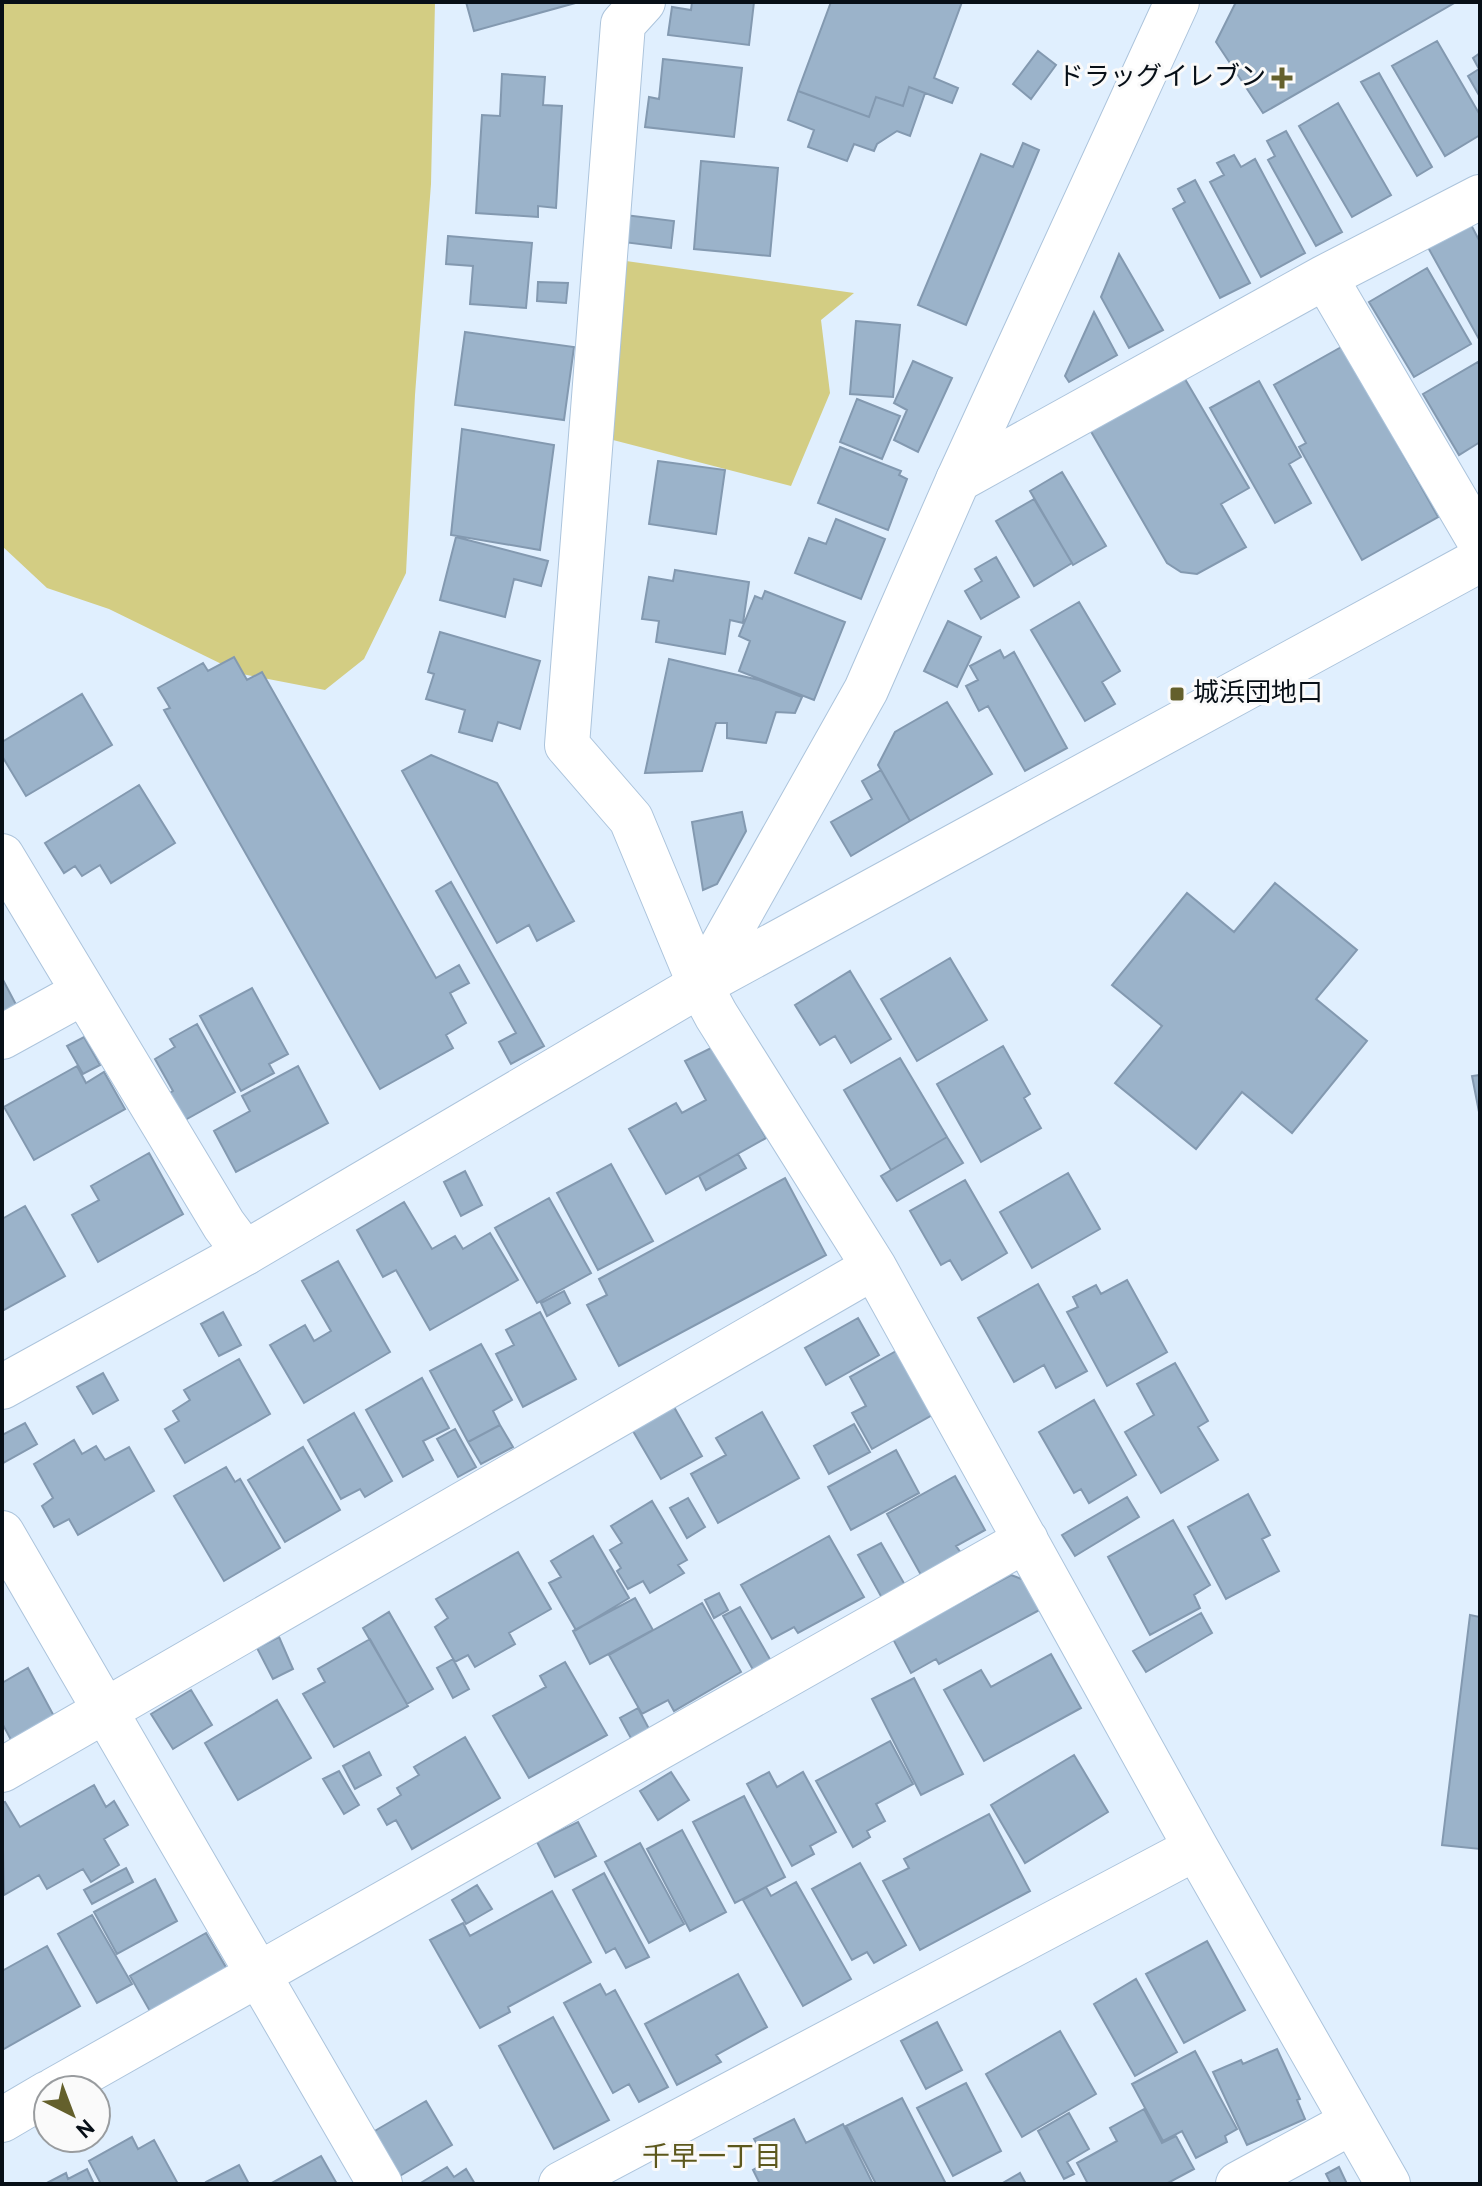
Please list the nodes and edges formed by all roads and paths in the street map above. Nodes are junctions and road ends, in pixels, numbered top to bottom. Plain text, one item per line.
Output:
1 (643, 2) edge
2 (1177, 2) edge
3 (1480, 197) edge
4 (1325, 277) junction
5 (958, 480) junction
6 (1480, 542) edge
7 (1480, 560) edge
8 (2, 856) edge
9 (700, 985) junction
10 (82, 993) junction
11 (2, 1037) edge
12 (245, 1253) junction
13 (874, 1267) junction
14 (2, 1387) edge
15 (2, 1533) edge
16 (1026, 1540) junction
17 (106, 1712) junction
18 (2, 1770) edge
19 (1196, 1848) junction
20 (258, 1974) junction
21 (82, 2074) edge
22 (32, 2102) edge
23 (2, 2120) edge
24 (1352, 2122) junction
25 (380, 2184) edge
26 (561, 2184) edge
27 (1238, 2184) edge
28 (1388, 2184) edge

1 - 9 street
2 - 5 street
3 - 4 street
4 - 5 street
4 - 6 street
5 - 9 street
7 - 9 street
8 - 10 street
9 - 12 street
9 - 13 street
10 - 11 street
10 - 12 street
12 - 14 street
13 - 16 street
13 - 17 street
15 - 17 street
16 - 19 street
16 - 20 street
17 - 18 street
17 - 20 street
19 - 24 street
19 - 26 street
20 - 21 street
20 - 25 street
22 - 23 street
24 - 27 street
24 - 28 street

